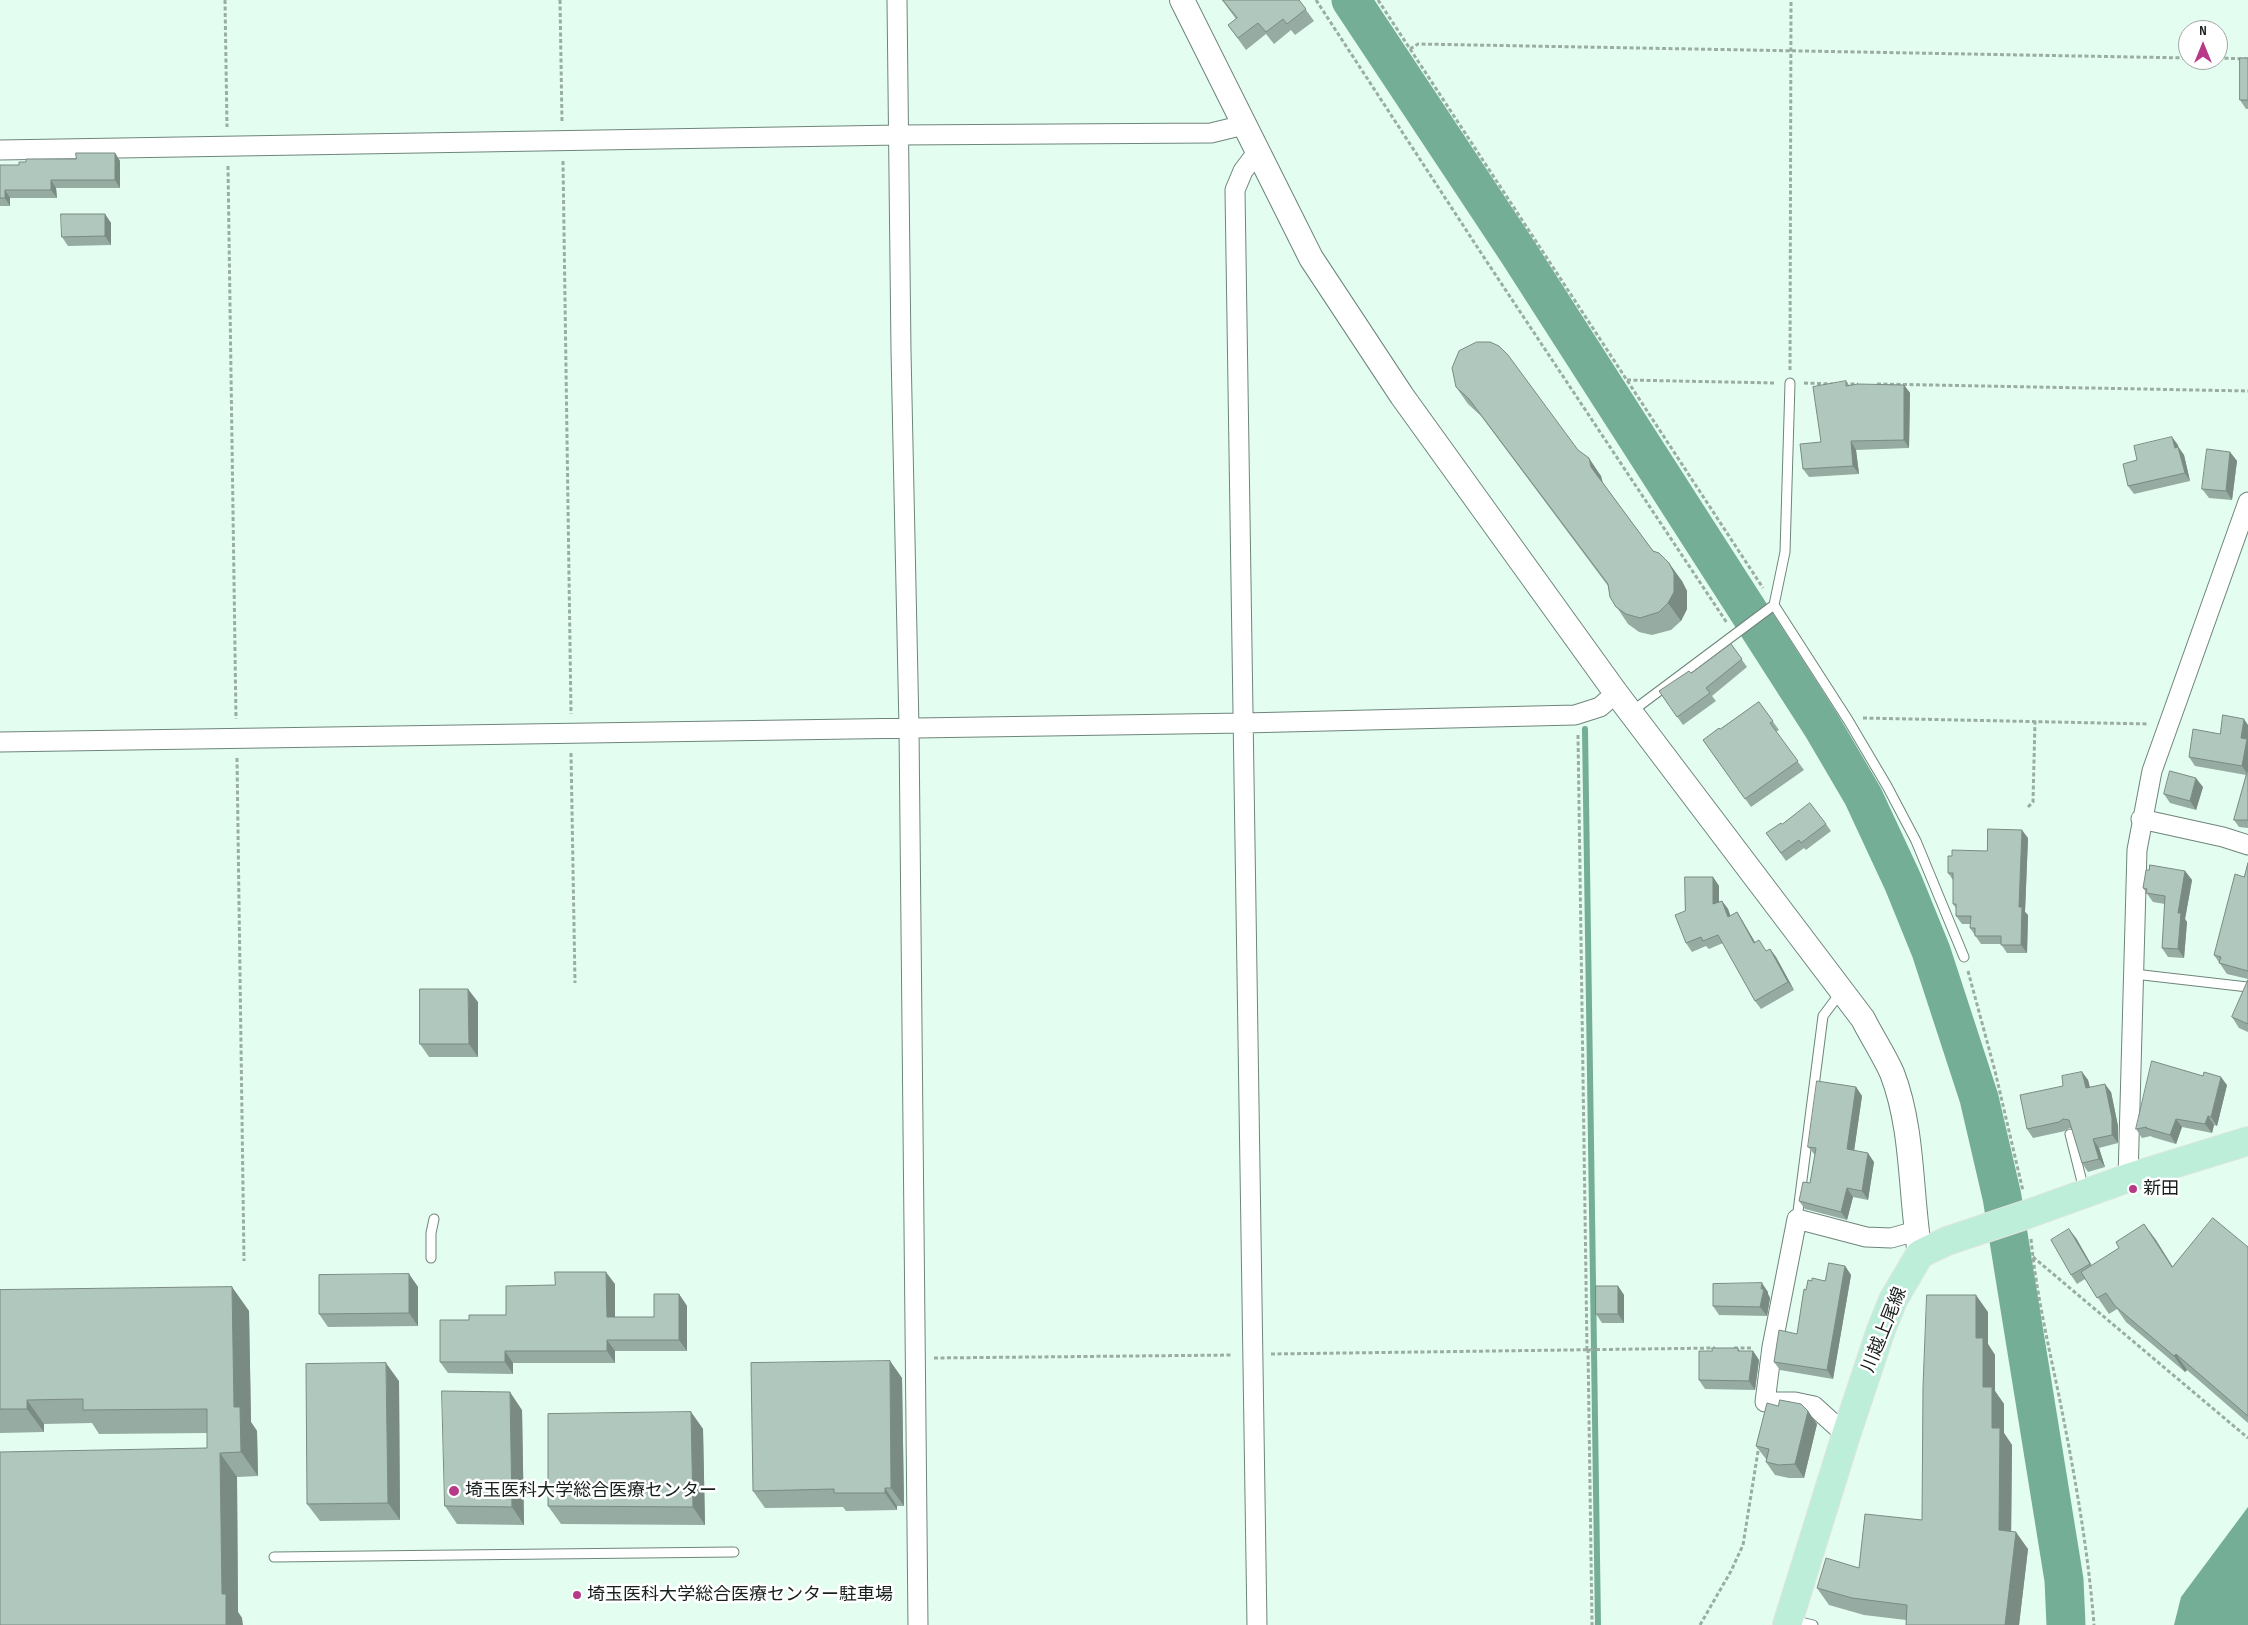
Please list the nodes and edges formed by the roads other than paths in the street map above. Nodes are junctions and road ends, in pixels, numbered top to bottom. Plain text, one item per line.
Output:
1 (897, 0) edge
2 (1182, 0) edge
3 (1244, 125) junction
4 (899, 135) junction
5 (0, 150) edge
6 (1258, 151) junction
7 (1790, 383) road end
8 (2248, 502) edge
9 (2243, 530) edge
10 (1772, 606) junction
11 (1616, 692) junction
12 (1631, 712) junction
13 (1244, 723) junction
14 (909, 728) junction
15 (0, 742) edge
16 (2141, 819) junction
17 (2248, 845) edge
18 (1964, 957) road end
19 (2134, 974) junction
20 (2248, 988) edge
21 (1842, 991) junction
22 (2070, 1134) edge
23 (2248, 1141) edge
24 (2128, 1178) junction
25 (2085, 1194) junction
26 (434, 1219) dead end
27 (1797, 1219) junction
28 (1918, 1243) junction
29 (431, 1258) dead end
30 (1846, 1435) junction
31 (734, 1552) dead end
32 (274, 1557) dead end
33 (1797, 1623) edge
34 (918, 1625) edge
35 (1257, 1625) edge

1 - 4 street
2 - 3 street
3 - 4 street
3 - 6 street
4 - 5 street
4 - 14 street
6 - 11 street
6 - 13 street
7 - 10 lane
8 - 9 street
9 - 16 street
10 - 12 lane
10 - 18 lane
11 - 12 street
11 - 13 street
12 - 21 street
13 - 14 street
13 - 35 street
14 - 15 street
14 - 34 street
16 - 17 street
16 - 19 street
19 - 20 lane
19 - 24 street
21 - 27 lane
21 - 28 street
22 - 25 lane
23 - 24 main road
24 - 25 main road
25 - 28 main road
26 - 29 lane
27 - 28 street
27 - 30 street
28 - 30 main road, 川越上尾線
30 - 33 main road, 川越上尾線
31 - 32 lane

